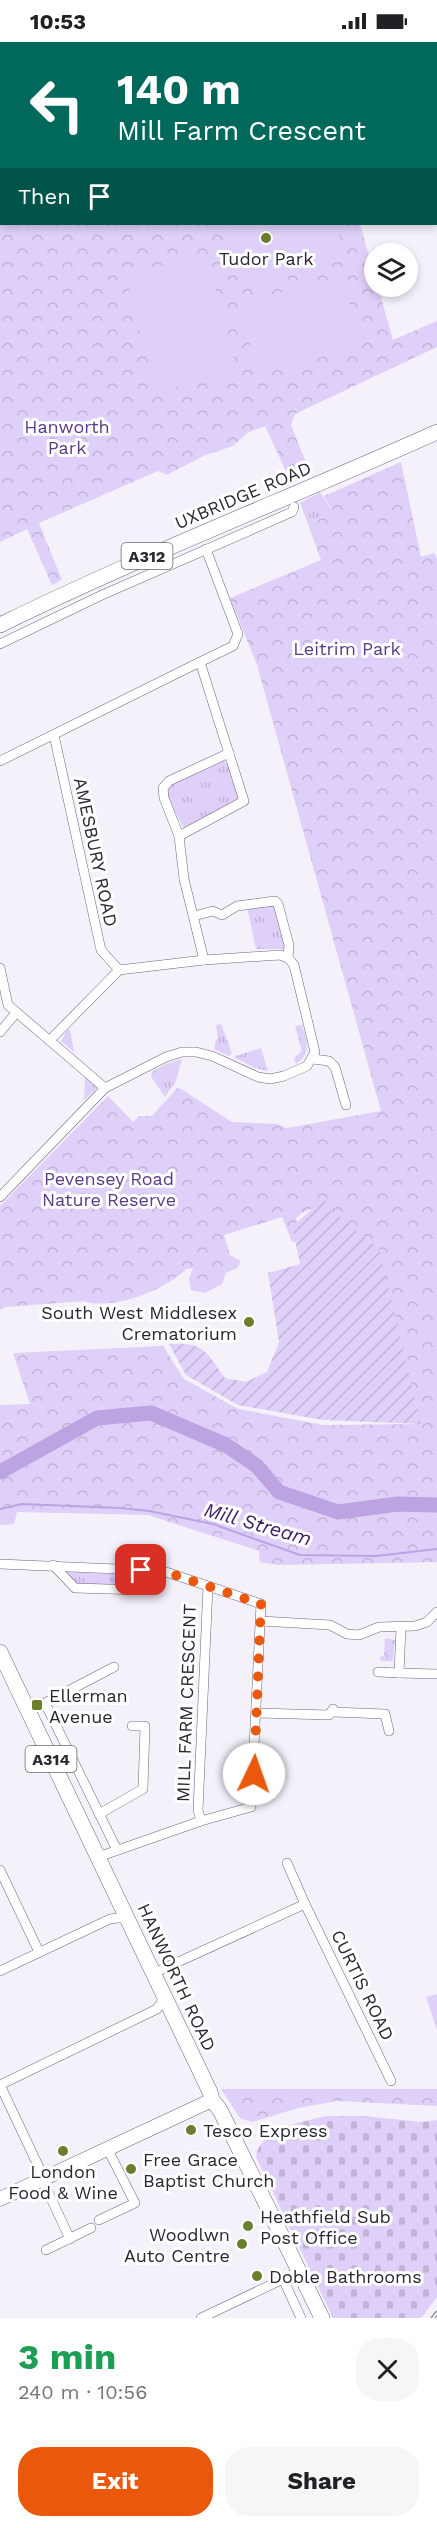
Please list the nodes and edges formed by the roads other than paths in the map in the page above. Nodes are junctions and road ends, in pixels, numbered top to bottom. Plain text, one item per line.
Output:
1 (437, 432) edge
2 (294, 507) dead end
3 (206, 549) junction
4 (0, 625) edge
5 (0, 644) edge
6 (200, 662) junction
7 (54, 735) junction
8 (229, 753) junction
9 (0, 761) edge
10 (179, 836) junction
11 (194, 916) junction
12 (288, 958) junction
13 (204, 960) junction
14 (0, 968) edge
15 (119, 970) junction
16 (16, 1012) junction
17 (0, 1032) edge
18 (50, 1040) junction
19 (313, 1059) junction
20 (105, 1088) junction
21 (346, 1105) dead end
22 (0, 1197) edge
23 (0, 1564) edge
24 (53, 1565) junction
25 (163, 1571) junction
26 (208, 1586) junction
27 (437, 1612) edge
28 (261, 1622) junction
29 (401, 1628) junction
30 (1, 1658) edge
31 (114, 1667) dead end
32 (378, 1672) dead end
33 (399, 1673) junction
34 (437, 1674) edge
35 (396, 1712) dead end
36 (258, 1713) junction
37 (385, 1714) junction
38 (132, 1726) dead end
39 (390, 1731) dead end
40 (99, 1814) junction
41 (201, 1821) junction
42 (117, 1850) junction
43 (98, 1857) junction
44 (287, 1863) dead end
45 (0, 1870) edge
46 (304, 1904) junction
47 (124, 1911) junction
48 (39, 1952) junction
49 (0, 1971) edge
50 (154, 1973) junction
51 (165, 2006) junction
52 (391, 2081) dead end
53 (0, 2085) edge
54 (212, 2100) junction
55 (107, 2148) junction
56 (43, 2178) junction
57 (0, 2199) edge
58 (99, 2220) dead end
59 (91, 2228) dead end
60 (70, 2239) junction
61 (46, 2250) dead end
62 (300, 2271) junction
63 (283, 2279) junction
64 (201, 2318) edge
65 (301, 2318) edge
66 (322, 2318) edge

1 - 4 main road, UXBRIDGE ROAD / A312
2 - 3 street, UXBRIDGE ROAD
3 - 5 street, UXBRIDGE ROAD
3 - 6 street
6 - 7 street
6 - 8 street
7 - 9 street
7 - 15 street, AMESBURY ROAD
8 - 10 street
8 - 10 street
10 - 11 street
11 - 12 street
11 - 13 street
12 - 13 street
12 - 19 street
13 - 15 street
14 - 16 street
15 - 18 street
16 - 17 street
16 - 18 street
18 - 20 street
19 - 20 street
19 - 21 street
20 - 22 street
23 - 24 street, MILL FARM CRESCENT
24 - 25 street, MILL FARM CRESCENT
24 - 25 street
25 - 26 street, MILL FARM CRESCENT
26 - 28 street, MILL FARM CRESCENT
26 - 41 street, MILL FARM CRESCENT
27 - 29 street
28 - 29 street
28 - 36 street
29 - 33 street
30 - 43 main road, HANWORTH ROAD / A314
31 - 40 street
32 - 33 street
33 - 34 street
35 - 37 street
36 - 37 street
36 - 41 street
37 - 39 street
38 - 40 street
40 - 42 street
41 - 42 street
42 - 43 street
43 - 47 main road, HANWORTH ROAD / A314
44 - 46 street, CURTIS ROAD
45 - 48 street
46 - 50 street
46 - 52 street, CURTIS ROAD
47 - 48 street
47 - 50 main road, HANWORTH ROAD / A314
48 - 49 street
50 - 51 main road, HANWORTH ROAD / A314
51 - 53 street
51 - 54 main road, HANWORTH ROAD / A314
53 - 56 street
54 - 55 street
54 - 62 main road, HANWORTH ROAD / A314
55 - 56 street
55 - 58 street
56 - 57 street
56 - 60 street
59 - 60 street
60 - 61 street
62 - 63 street
62 - 66 main road, HANWORTH ROAD / A314
63 - 64 street
63 - 65 street

